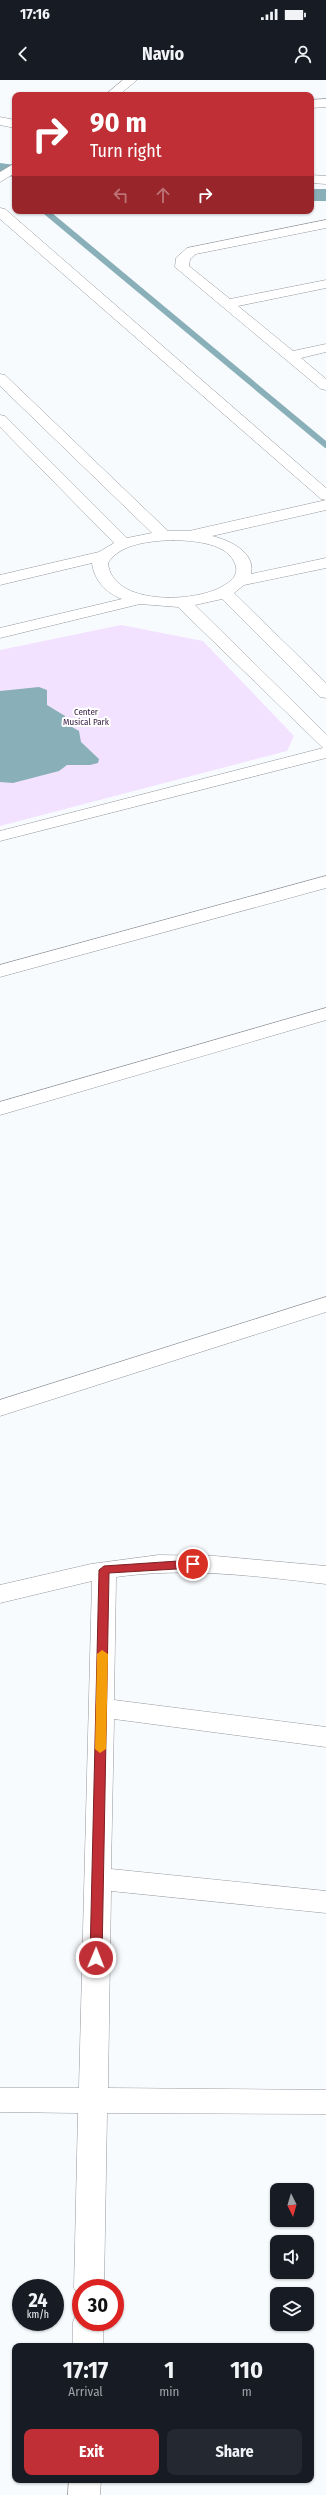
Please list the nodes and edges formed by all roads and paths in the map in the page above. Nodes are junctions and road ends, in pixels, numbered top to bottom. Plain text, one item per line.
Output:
1 (131, 80) edge
2 (115, 92) edge
3 (326, 103) edge
4 (314, 104) edge
5 (0, 121) edge
6 (12, 123) edge
7 (12, 169) edge
8 (0, 178) edge
9 (314, 180) edge
10 (326, 180) edge
11 (0, 212) edge
12 (326, 224) edge
13 (326, 284) edge
14 (227, 304) junction
15 (326, 348) edge
16 (290, 356) junction
17 (0, 378) edge
18 (326, 386) edge
19 (0, 419) edge
20 (46, 422) junction
21 (6, 431) edge
22 (326, 496) edge
23 (326, 505) edge
24 (163, 535) junction
25 (188, 536) junction
26 (124, 544) junction
27 (107, 555) junction
28 (326, 563) edge
29 (0, 580) edge
30 (239, 582) junction
31 (224, 592) junction
32 (141, 599) junction
33 (182, 602) junction
34 (0, 632) edge
35 (326, 693) edge
36 (326, 744) edge
37 (326, 752) edge
38 (0, 836) edge
39 (326, 882) edge
40 (0, 971) edge
41 (326, 1014) edge
42 (0, 1109) edge
43 (326, 1304) edge
44 (0, 1408) edge
45 (104, 1570) junction
46 (326, 1575) edge
47 (0, 1594) edge
48 (101, 1708) junction
49 (326, 1737) edge
50 (98, 1879) junction
51 (326, 1902) edge
52 (93, 2099) junction
53 (0, 2100) edge
54 (326, 2102) edge
55 (89, 2279) edge
56 (88, 2331) edge
57 (88, 2343) edge
58 (85, 2483) edge
59 (84, 2495) edge

1 - 2 street
3 - 4 street
5 - 6 street
7 - 8 street
9 - 10 street
11 - 22 street
12 - 14 street
13 - 14 street
14 - 16 street
15 - 16 street
16 - 18 street
17 - 20 street
19 - 21 street
20 - 21 street
20 - 24 street
21 - 26 street
23 - 25 street
24 - 25 street
24 - 26 street
25 - 30 street
26 - 27 street
27 - 29 street
27 - 32 street
28 - 30 street
30 - 31 street
31 - 33 street
31 - 35 street
32 - 33 street
32 - 34 street
33 - 36 street
37 - 38 street
39 - 40 street
41 - 42 street
43 - 44 street
45 - 46 street
45 - 47 street
45 - 48 street
48 - 49 street
48 - 50 street
50 - 51 street
50 - 52 street
52 - 53 street
52 - 54 street
52 - 55 street
56 - 57 street
58 - 59 street

